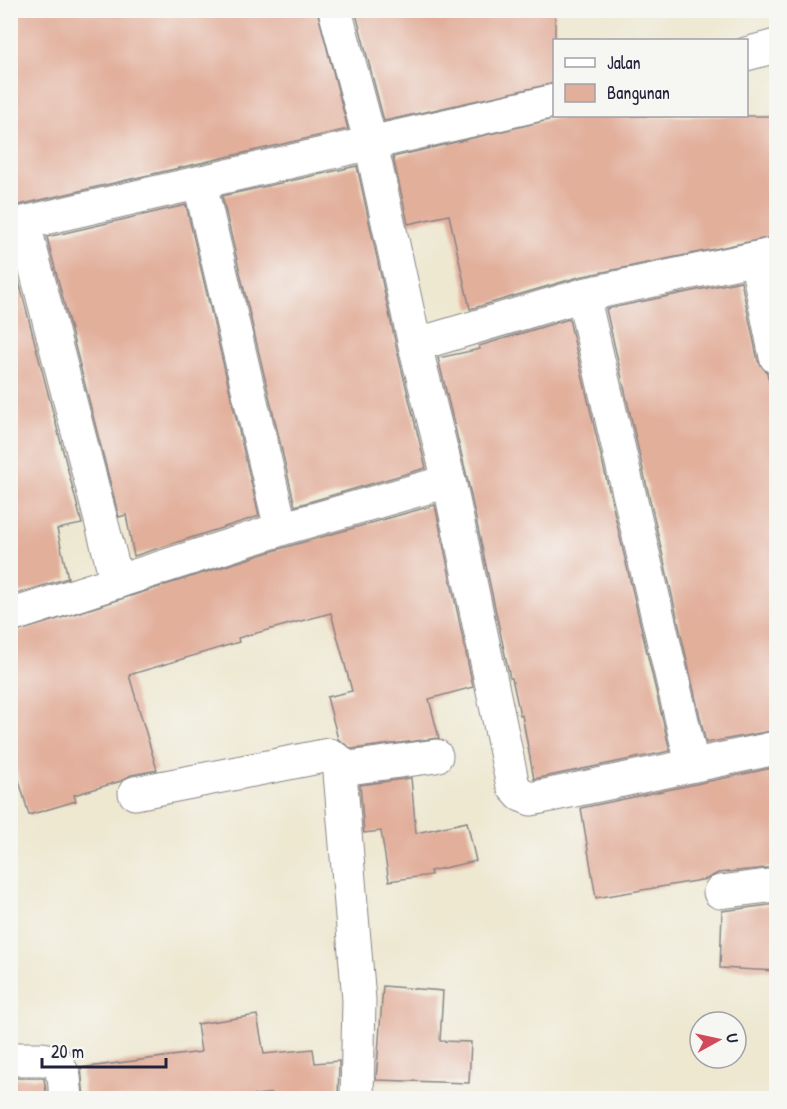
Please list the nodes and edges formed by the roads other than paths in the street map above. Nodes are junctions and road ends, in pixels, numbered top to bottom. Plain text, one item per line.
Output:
1 (335, 10) edge
2 (777, 46) edge
3 (748, 54) edge
4 (553, 101) edge
5 (371, 144) junction
6 (200, 184) junction
7 (17, 225) edge
8 (766, 256) edge
9 (583, 295) junction
10 (415, 345) junction
11 (777, 357) edge
12 (449, 481) junction
13 (281, 529) junction
14 (117, 582) junction
15 (10, 616) edge
16 (777, 748) edge
17 (436, 756) dead end
18 (692, 764) junction
19 (342, 769) junction
20 (135, 793) dead end
21 (777, 885) edge
22 (720, 892) dead end
23 (10, 1059) edge
24 (66, 1098) edge
25 (357, 1098) edge

1 - 5 street
2 - 3 street
4 - 5 street
5 - 6 street
5 - 10 street
6 - 7 street
6 - 13 street
7 - 14 street
8 - 9 street
8 - 11 street
9 - 10 street
9 - 18 street
10 - 12 street
12 - 13 street
12 - 18 street
13 - 14 street
14 - 15 street
16 - 18 street
17 - 19 street
19 - 20 street
19 - 25 street
21 - 22 street
23 - 24 street

